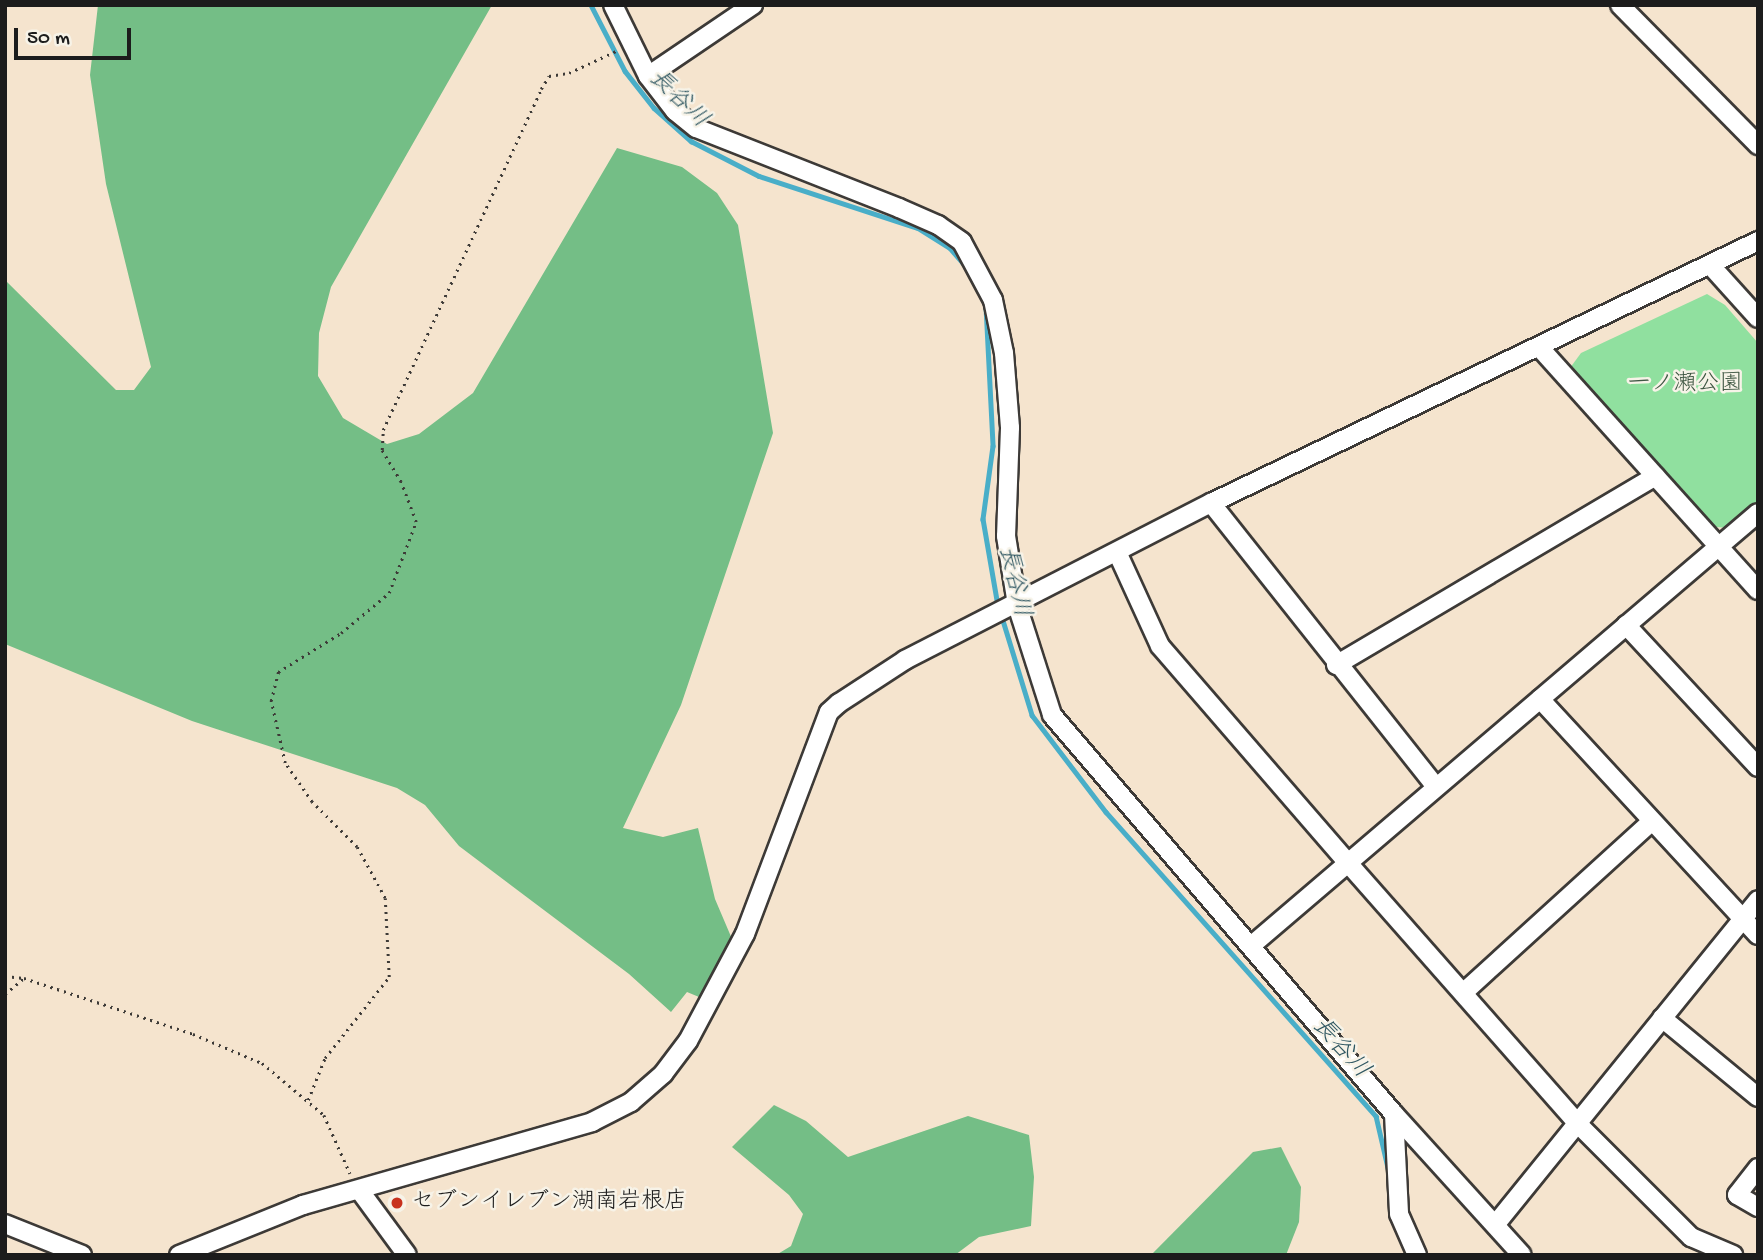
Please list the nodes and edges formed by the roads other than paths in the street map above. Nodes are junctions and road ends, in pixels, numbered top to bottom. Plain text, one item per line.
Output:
1 (613, 5) edge
2 (753, 5) edge
3 (1620, 5) edge
4 (648, 76) junction
5 (1758, 145) edge
6 (1758, 241) edge
7 (1711, 265) junction
8 (1758, 318) edge
9 (1539, 347) junction
10 (1655, 476) junction
11 (1211, 503) junction
12 (1758, 513) edge
13 (1719, 546) junction
14 (1117, 552) junction
15 (1758, 590) edge
16 (1017, 604) junction
17 (1626, 625) junction
18 (1336, 665) junction
19 (1540, 699) junction
20 (1758, 766) edge
21 (1436, 787) junction
22 (1651, 822) junction
23 (1348, 863) junction
24 (1758, 900) edge
25 (1741, 921) junction
26 (1758, 935) edge
27 (1252, 945) junction
28 (1463, 993) junction
29 (1662, 1018) junction
30 (1758, 1097) edge
31 (1394, 1114) junction
32 (1578, 1124) junction
33 (1758, 1168) edge
34 (360, 1191) junction
35 (1758, 1207) edge
36 (5, 1224) edge
37 (1495, 1225) junction
38 (82, 1255) edge
39 (179, 1255) edge
40 (407, 1255) edge
41 (1417, 1255) edge
42 (1522, 1255) edge
43 (1733, 1255) edge

1 - 4 street
2 - 4 street
3 - 5 street
4 - 16 street
6 - 7 street
7 - 8 street
7 - 9 street
9 - 10 street
9 - 11 street
10 - 13 street
10 - 18 street
11 - 14 street
11 - 18 street
12 - 13 street
13 - 15 street
13 - 17 street
14 - 16 street
14 - 23 street
16 - 27 street
16 - 34 street
17 - 19 street
17 - 20 street
18 - 21 street
19 - 21 street
19 - 22 street
21 - 23 street
22 - 25 street
22 - 28 street
23 - 27 street
23 - 28 street
24 - 25 street
25 - 26 street
25 - 29 street
27 - 31 street
28 - 32 street
29 - 30 street
29 - 32 street
31 - 37 street
31 - 41 street
32 - 37 street
32 - 43 street
33 - 35 street
34 - 39 street
34 - 40 street
36 - 38 street
37 - 42 street

